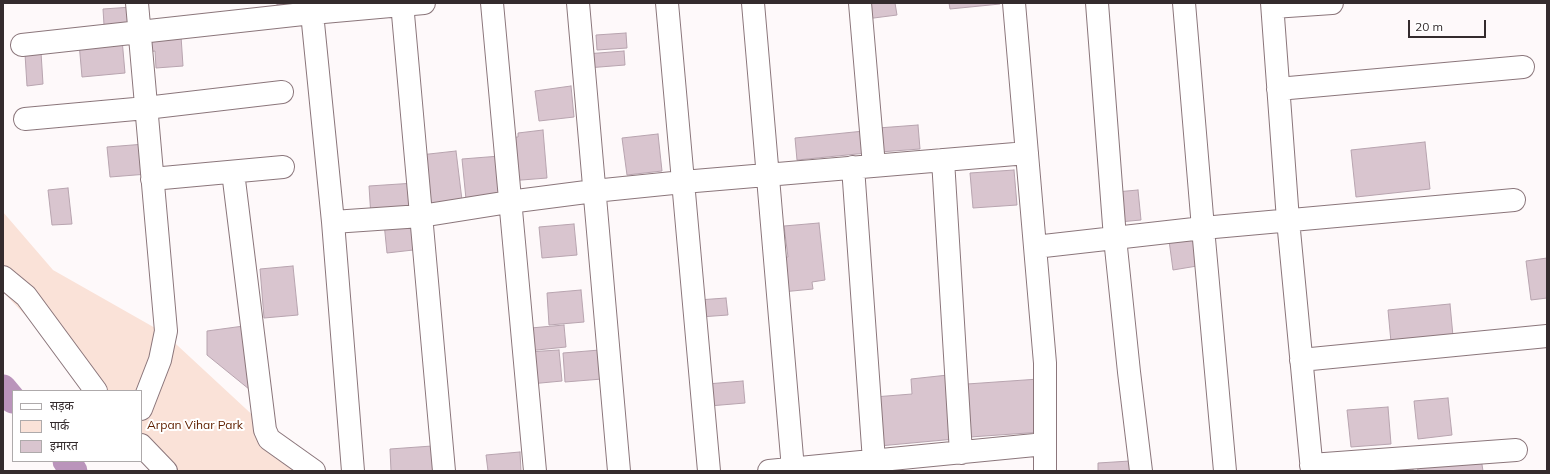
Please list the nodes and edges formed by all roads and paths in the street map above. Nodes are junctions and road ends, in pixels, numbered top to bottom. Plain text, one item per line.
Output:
1 (137, 3) edge
2 (424, 3) edge
3 (492, 3) edge
4 (578, 3) edge
5 (667, 3) edge
6 (753, 3) edge
7 (860, 3) edge
8 (1014, 3) edge
9 (1097, 3) edge
10 (1184, 3) edge
11 (1332, 3) edge
12 (402, 4) edge
13 (1273, 5) edge
14 (311, 8) edge
15 (139, 32) junction
16 (22, 45) dead end
17 (1523, 67) dead end
18 (1278, 88) junction
19 (282, 92) dead end
20 (146, 108) junction
21 (25, 119) dead end
22 (1027, 153) junction
23 (943, 160) junction
24 (874, 166) junction
25 (283, 167) dead end
26 (853, 167) junction
27 (233, 172) junction
28 (768, 175) junction
29 (152, 179) junction
30 (683, 182) junction
31 (594, 191) junction
32 (1514, 200) dead end
33 (509, 202) junction
34 (421, 216) junction
35 (1288, 220) junction
36 (333, 222) junction
37 (1203, 228) junction
38 (1116, 238) junction
39 (1036, 247) junction
40 (3, 277) edge
41 (1547, 336) edge
42 (1301, 360) junction
43 (95, 390) edge
44 (142, 406) edge
45 (1046, 444) junction
46 (142, 446) edge
47 (1516, 450) dead end
48 (961, 453) junction
49 (874, 461) junction
50 (1311, 468) edge
51 (793, 469) junction
52 (166, 471) edge
53 (314, 471) edge
54 (353, 471) edge
55 (444, 471) edge
56 (535, 471) edge
57 (619, 471) edge
58 (709, 471) edge
59 (769, 471) edge
60 (1045, 471) edge
61 (1141, 471) edge
62 (1225, 471) edge

1 - 15 street
2 - 12 street
3 - 33 street
4 - 31 street
5 - 30 street
6 - 28 street
7 - 24 street
8 - 22 street
9 - 38 street
10 - 37 street
11 - 13 street
12 - 14 street
12 - 34 street
13 - 18 street
14 - 15 street
14 - 36 street
15 - 16 street
15 - 20 street
17 - 18 street
18 - 35 street
19 - 20 street
20 - 21 street
20 - 29 street
22 - 23 street
22 - 39 street
23 - 24 street
23 - 48 street
24 - 26 street
25 - 27 street
26 - 28 street
26 - 49 street
27 - 29 street
27 - 53 street
28 - 30 street
28 - 51 street
29 - 44 street
30 - 31 street
30 - 58 street
31 - 33 street
31 - 57 street
32 - 35 street
33 - 34 street
33 - 56 street
34 - 36 street
34 - 55 street
35 - 37 street
35 - 42 street
36 - 54 street
37 - 38 street
37 - 62 street
38 - 39 street
38 - 61 street
39 - 45 street
40 - 43 street
41 - 42 street
42 - 50 street
45 - 48 street
45 - 60 street
46 - 52 street
47 - 50 street
48 - 49 street
49 - 51 street
51 - 59 street

